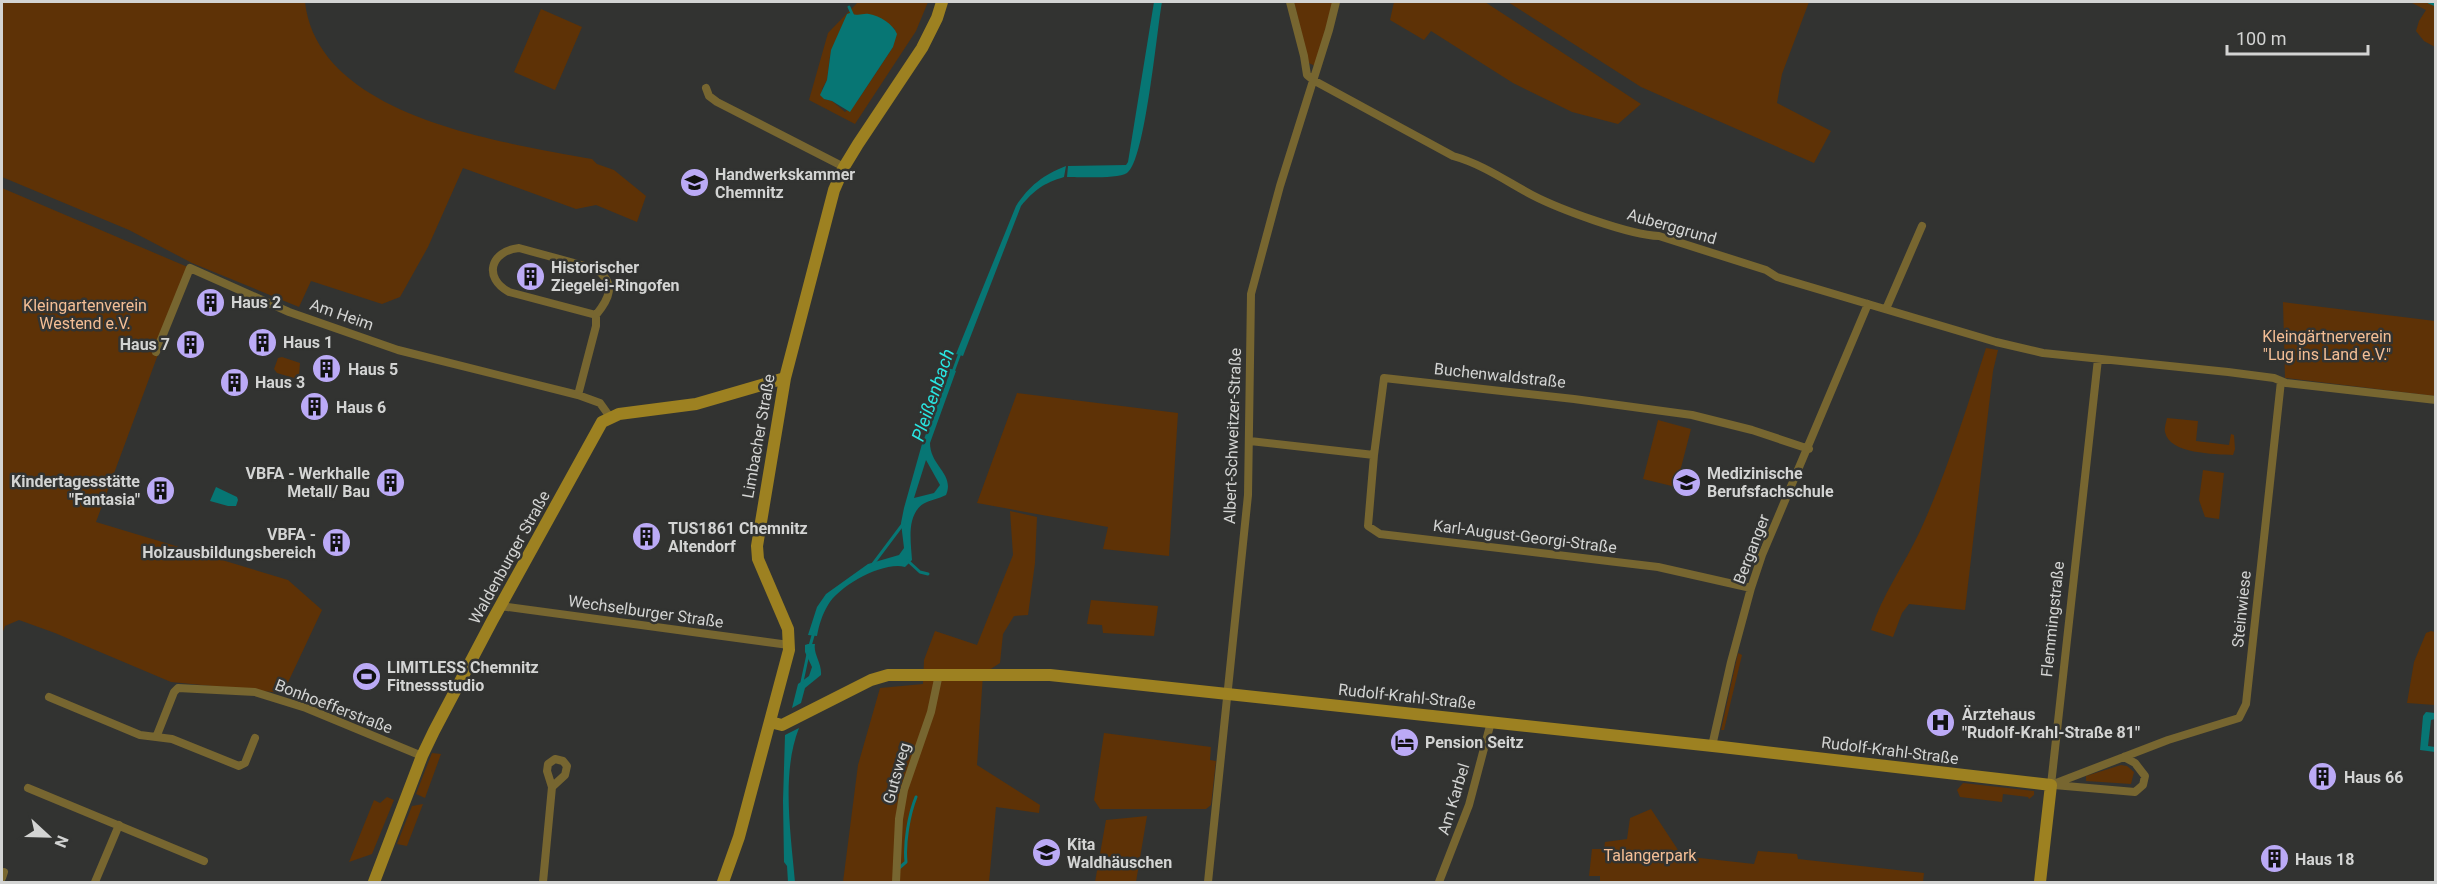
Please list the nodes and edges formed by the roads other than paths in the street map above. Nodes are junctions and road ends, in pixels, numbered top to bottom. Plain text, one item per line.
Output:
1 (942, 2) edge
2 (1290, 2) edge
3 (1336, 2) edge
4 (1313, 80) junction
5 (706, 87) dead end
6 (844, 167) junction
7 (1922, 226) dead end
8 (1868, 304) junction
9 (1886, 309) junction
10 (596, 315) junction
11 (156, 352) dead end
12 (2098, 359) junction
13 (785, 378) junction
14 (2281, 381) junction
15 (578, 395) junction
16 (2436, 400) edge
17 (610, 417) junction
18 (1250, 441) junction
19 (1809, 448) junction
20 (1374, 454) junction
21 (1751, 588) junction
22 (500, 606) junction
23 (789, 645) junction
24 (939, 674) junction
25 (1227, 694) junction
26 (49, 697) dead end
27 (1491, 722) junction
28 (776, 724) junction
29 (157, 735) junction
30 (255, 738) dead end
31 (1712, 746) junction
32 (422, 756) junction
33 (2124, 757) junction
34 (2051, 785) junction
35 (28, 788) dead end
36 (552, 788) dead end
37 (119, 825) junction
38 (204, 861) dead end
39 (95, 882) edge
40 (374, 882) edge
41 (543, 882) edge
42 (723, 882) edge
43 (896, 882) edge
44 (1208, 882) edge
45 (1439, 882) edge
46 (2040, 882) edge

1 - 6 street, Limbacher Straße
2 - 4 street
3 - 4 street
4 - 8 street, Auberggrund
4 - 18 street, Albert-Schweitzer-Straße
5 - 6 street
6 - 13 street, Limbacher Straße
7 - 9 street
8 - 9 street, Auberggrund
8 - 19 street, Berganger
9 - 12 street, Auberggrund
10 - 10 street
10 - 15 street
11 - 15 street, Am Heim
12 - 14 street
12 - 34 street, Flemmingstraße
13 - 17 street
13 - 23 street, Limbacher Straße
14 - 16 street
14 - 33 street, Steinwiese
15 - 17 street, Am Heim
17 - 22 street, Waldenburger Straße
18 - 20 street
18 - 25 street, Albert-Schweitzer-Straße
19 - 20 street, Buchenwaldstraße
19 - 21 street, Berganger
20 - 21 street, Karl-August-Georgi-Straße
21 - 31 street, Berganger
22 - 23 street, Wechselburger Straße
22 - 32 street, Waldenburger Straße
23 - 28 street, Limbacher Straße
24 - 25 street, Rudolf-Krahl-Straße
24 - 28 street, Rudolf-Krahl-Straße
24 - 43 street, Gutsweg
25 - 27 street, Rudolf-Krahl-Straße
25 - 44 street, Albert-Schweitzer-Straße
26 - 29 street
27 - 31 street, Rudolf-Krahl-Straße
27 - 45 street, Am Karbel
28 - 42 street, Limbacher Straße
29 - 30 street
29 - 32 street, Bonhoefferstraße
31 - 34 street, Rudolf-Krahl-Straße
32 - 40 street, Waldenburger Straße
33 - 34 street, Steinwiese
33 - 34 street
34 - 46 street, Flemmingstraße
35 - 37 street
36 - 41 street
37 - 38 street
37 - 39 street

